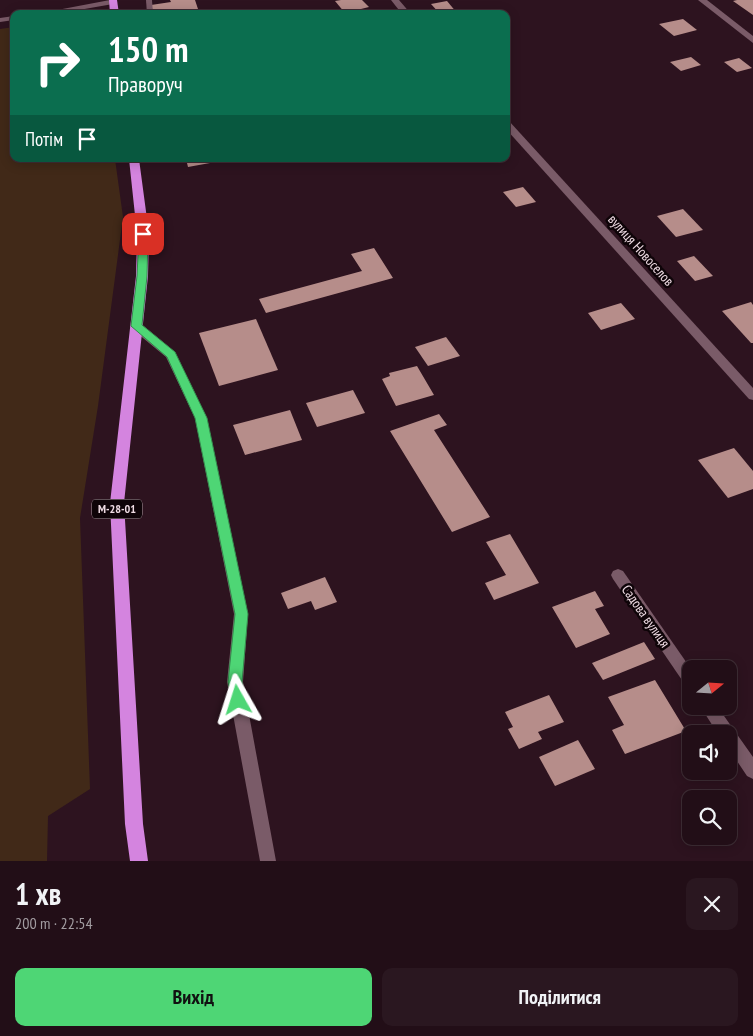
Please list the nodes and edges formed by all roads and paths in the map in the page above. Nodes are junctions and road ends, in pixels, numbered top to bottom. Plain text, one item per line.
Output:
1 (395, 0) edge
2 (702, 0) edge
3 (113, 1) edge
4 (62, 10) edge
5 (404, 10) edge
6 (753, 40) edge
7 (510, 127) edge
8 (134, 162) edge
9 (136, 326) junction
10 (753, 396) edge
11 (618, 575) dead end
12 (682, 668) edge
13 (737, 748) edge
14 (753, 771) edge
15 (139, 861) edge
16 (268, 861) edge

1 - 5 street
2 - 6 street
3 - 4 street
7 - 10 street, вулиця Новоселов
8 - 9 highway, М-28-01
9 - 15 highway, М-28-01
9 - 16 street
11 - 12 street, Садова вулиця
13 - 14 street

